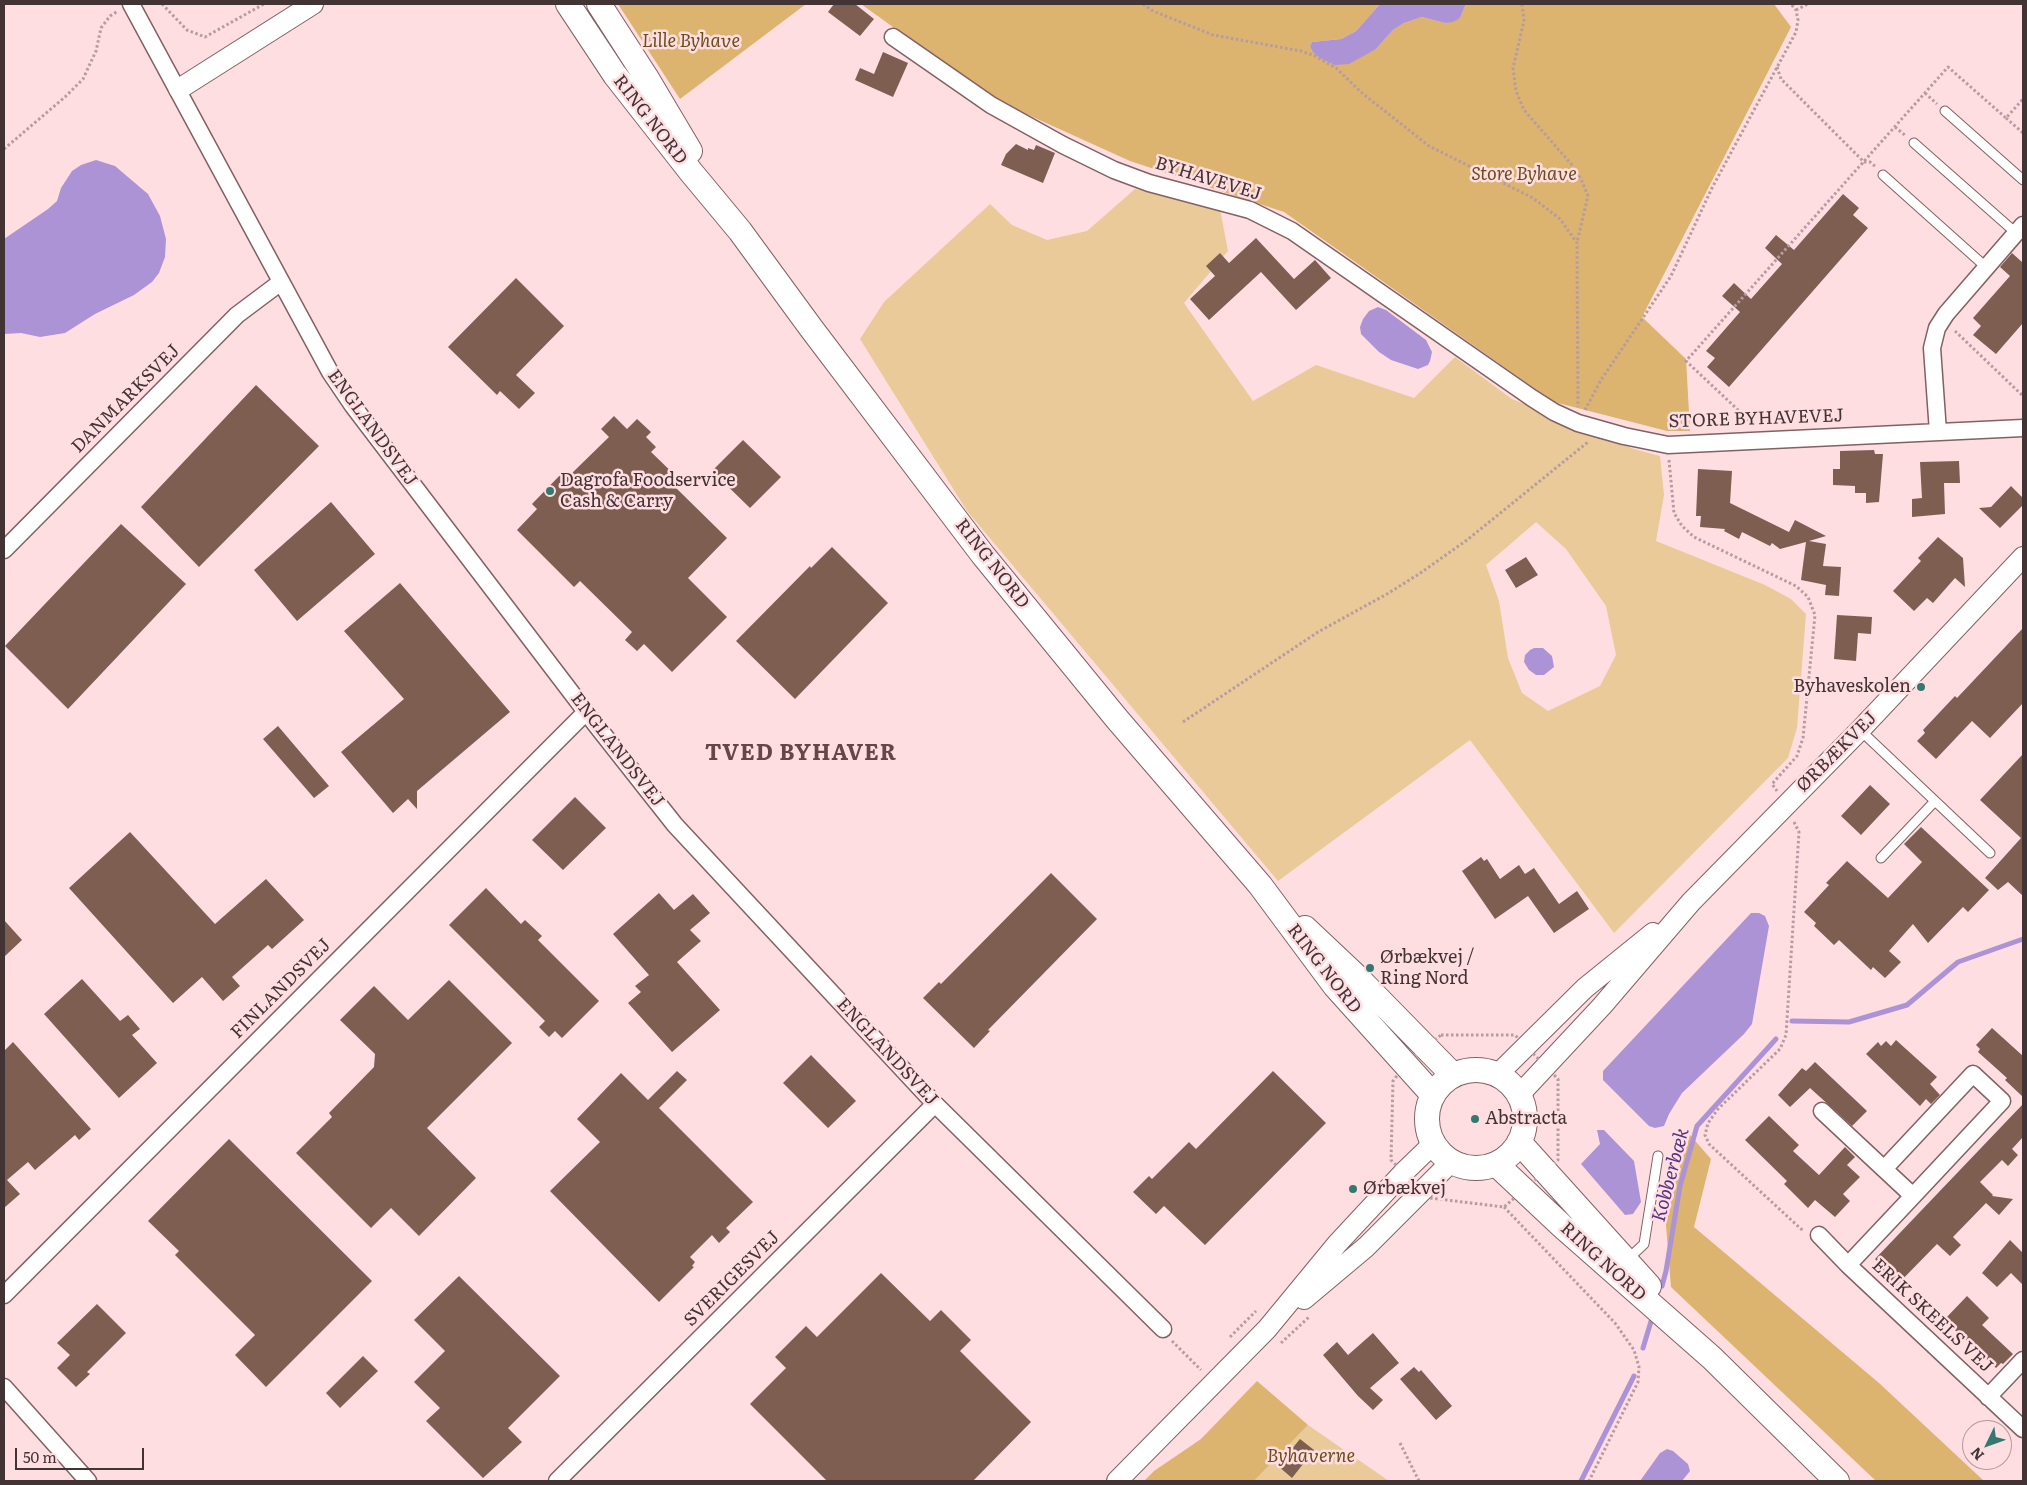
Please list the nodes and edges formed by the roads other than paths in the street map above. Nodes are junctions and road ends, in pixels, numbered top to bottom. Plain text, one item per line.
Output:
1 (313, 4) edge
2 (568, 4) edge
3 (599, 4) edge
4 (127, 6) edge
5 (893, 37) dead end
6 (178, 89) junction
7 (1945, 111) dead end
8 (1914, 143) dead end
9 (1883, 175) road end
10 (2023, 180) edge
11 (2020, 229) edge
12 (740, 231) junction
13 (1987, 268) junction
14 (281, 282) junction
15 (1578, 422) joint
16 (2023, 428) edge
17 (1938, 432) junction
18 (4, 550) edge
19 (2023, 557) edge
20 (586, 712) junction
21 (1860, 730) junction
22 (1935, 801) junction
23 (1990, 853) dead end
24 (1881, 858) dead end
25 (1260, 885) junction
26 (1691, 902) junction
27 (1453, 1075) junction
28 (1497, 1075) junction
29 (1433, 1095) junction
30 (1519, 1096) junction
31 (935, 1104) junction
32 (1822, 1111) dead end
33 (1519, 1142) junction
34 (1433, 1144) junction
35 (1658, 1156) dead end
36 (1451, 1162) junction
37 (1496, 1164) junction
38 (1884, 1170) junction
39 (1913, 1196) junction
40 (1819, 1235) dead end
41 (1626, 1260) junction
42 (1848, 1265) junction
43 (4, 1295) edge
44 (1163, 1329) road end
45 (1268, 1329) junction
46 (1712, 1358) junction
47 (2023, 1360) edge
48 (4, 1387) edge
49 (1988, 1396) junction
50 (2023, 1429) edge
51 (83, 1479) edge
52 (557, 1481) edge
53 (1117, 1481) edge
54 (1837, 1481) edge

1 - 6 street
2 - 12 main road, RING NORD
3 - 12 main road, RING NORD
4 - 6 street, ENGLANDSVEJ
5 - 15 street, BYHAVEVEJ
6 - 14 street, ENGLANDSVEJ
7 - 10 lane
8 - 11 lane
9 - 13 lane
11 - 13 street
12 - 25 main road, RING NORD
13 - 17 street
14 - 18 street, DANMARKSVEJ
14 - 20 street, ENGLANDSVEJ
15 - 17 street, STORE BYHAVEVEJ
16 - 17 street, STORE BYHAVEVEJ
19 - 21 street, ØRBÆKVEJ
20 - 31 street, ENGLANDSVEJ
20 - 43 street, FINLANDSVEJ
21 - 22 lane
21 - 26 street, ØRBÆKVEJ
22 - 23 lane
22 - 24 lane
25 - 27 main road, RING NORD
25 - 29 main road, RING NORD
26 - 28 street, ØRBÆKVEJ
26 - 30 street, ØRBÆKVEJ
27 - 28 main road
27 - 29 main road
28 - 30 main road
29 - 34 main road
30 - 33 main road
31 - 44 street, ENGLANDSVEJ
31 - 52 street, SVERIGESVEJ
32 - 38 street
33 - 37 main road
33 - 41 main road, RING NORD
34 - 36 main road
34 - 45 street
35 - 41 lane
36 - 37 main road
36 - 45 street
37 - 46 main road, RING NORD
38 - 39 street
38 - 39 street, ERIK SKEELS VEJ
39 - 42 street, ERIK SKEELS VEJ
40 - 42 street, ERIK SKEELS VEJ
41 - 46 main road, RING NORD
42 - 49 street, ERIK SKEELS VEJ
45 - 53 street
46 - 54 main road, RING NORD
47 - 49 street, ERIK SKEELS VEJ
48 - 51 street
49 - 50 street, ERIK SKEELS VEJ

